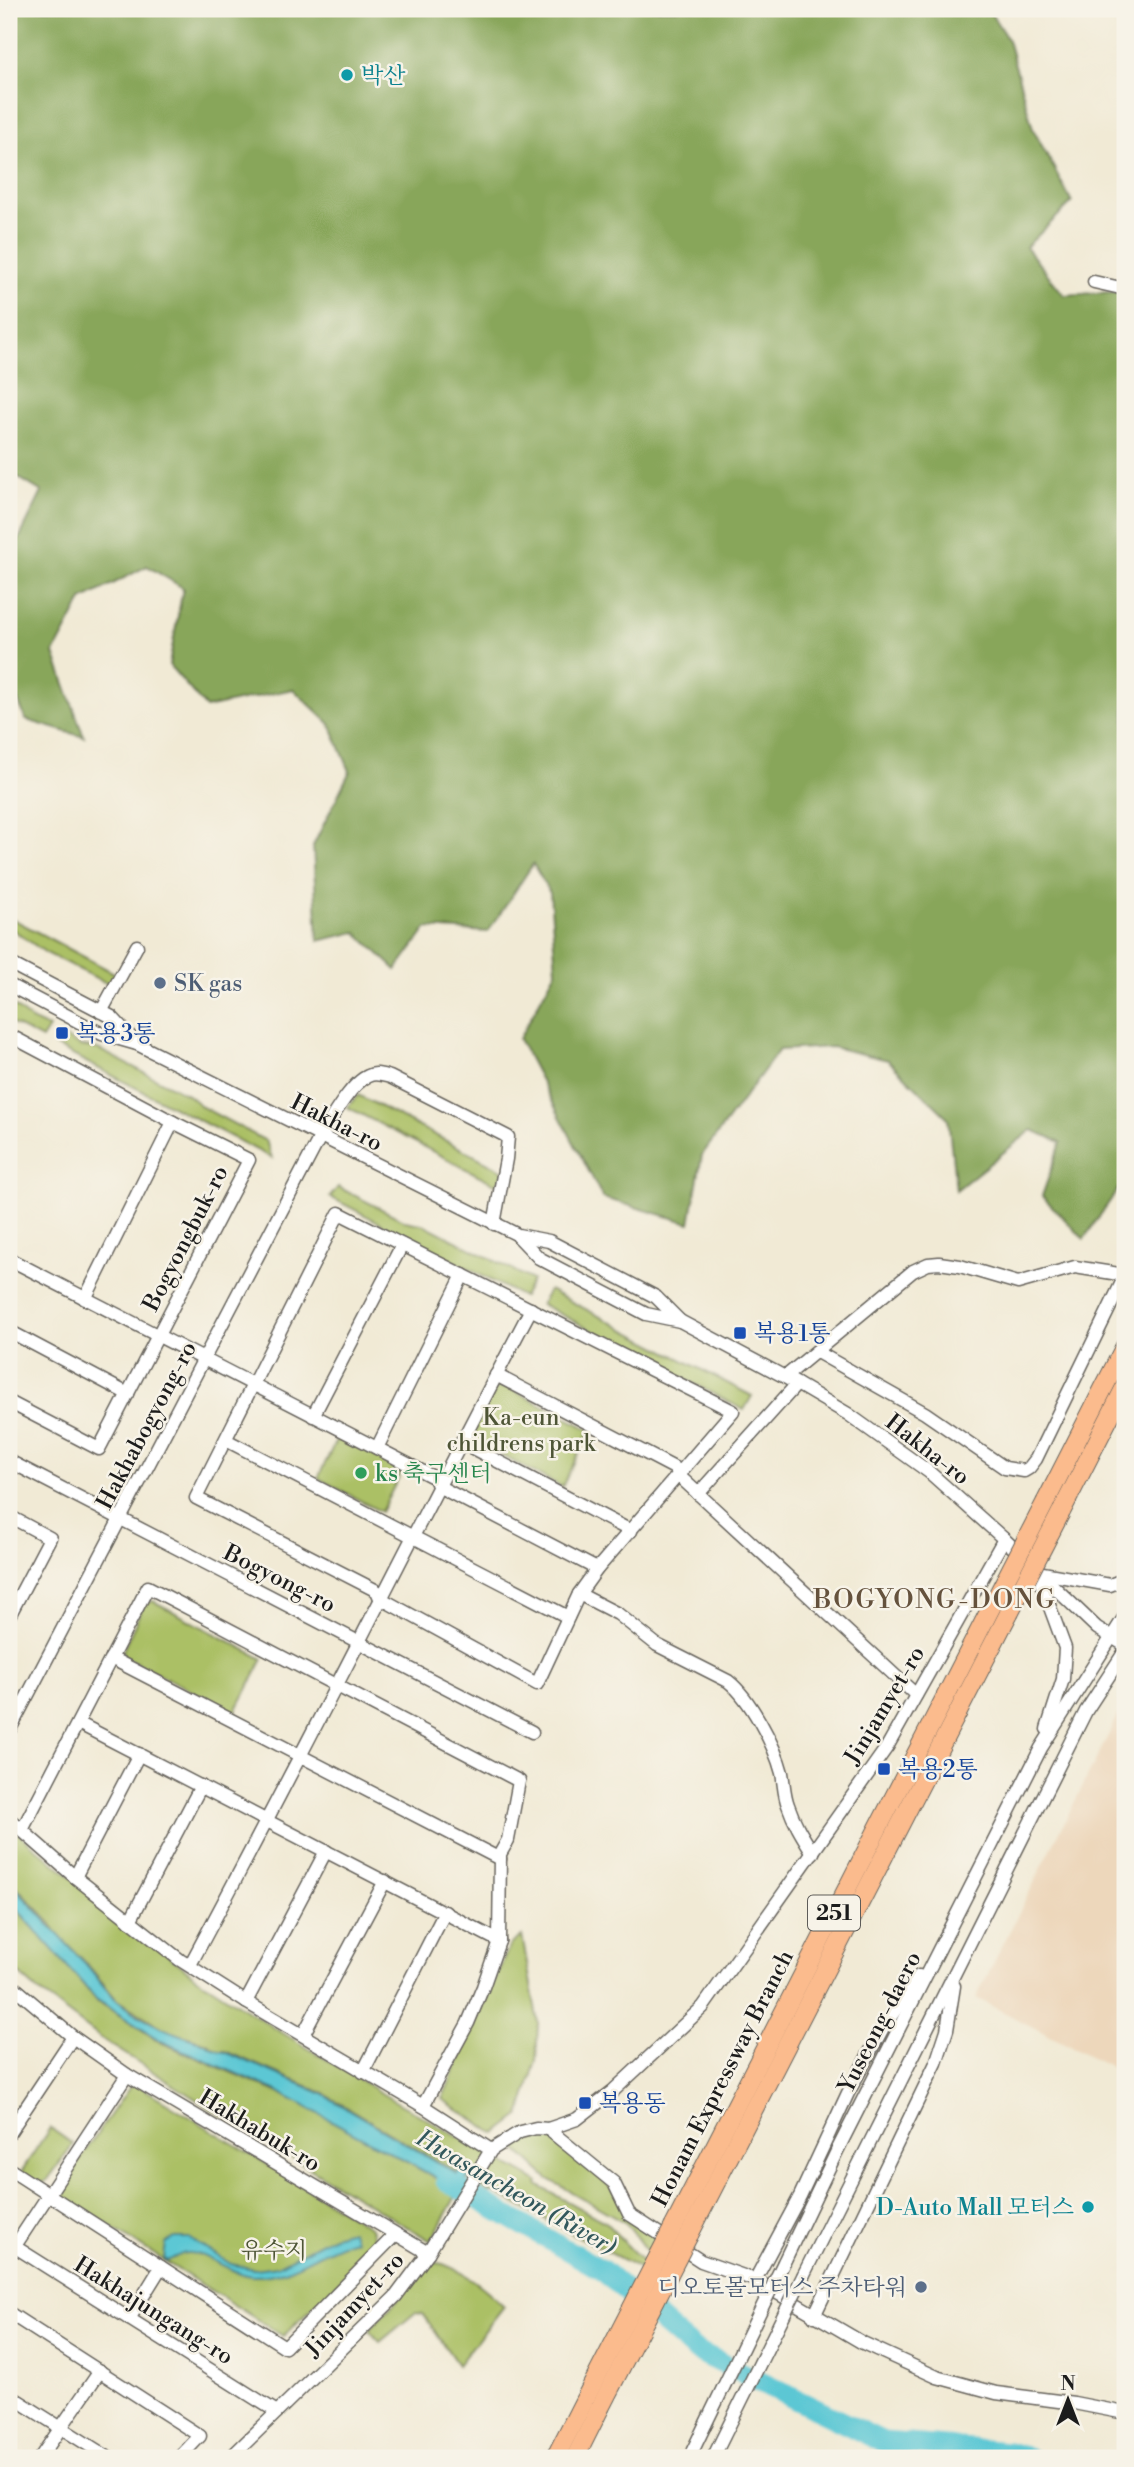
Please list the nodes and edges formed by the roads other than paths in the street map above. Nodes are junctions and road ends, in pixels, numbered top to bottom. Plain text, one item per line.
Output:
1 (1094, 282) dead end
2 (1125, 289) edge
3 (137, 946) dead end
4 (9, 963) edge
5 (9, 985) edge
6 (101, 1012) junction
7 (9, 1035) edge
8 (137, 1044) junction
9 (173, 1122) junction
10 (320, 1137) junction
11 (494, 1224) junction
12 (518, 1235) junction
13 (402, 1245) junction
14 (10, 1264) edge
15 (463, 1275) junction
16 (1125, 1275) edge
17 (86, 1298) junction
18 (531, 1309) junction
19 (680, 1321) junction
20 (9, 1331) edge
21 (158, 1336) junction
22 (1125, 1346) edge
23 (817, 1352) junction
24 (205, 1359) junction
25 (496, 1375) junction
26 (785, 1377) junction
27 (797, 1384) junction
28 (254, 1385) junction
29 (1125, 1387) edge
30 (128, 1394) junction
31 (9, 1402) edge
32 (313, 1416) junction
33 (226, 1440) junction
34 (461, 1442) junction
35 (376, 1448) junction
36 (9, 1461) edge
37 (681, 1474) junction
38 (438, 1486) junction
39 (698, 1494) junction
40 (9, 1516) edge
41 (121, 1519) junction
42 (631, 1531) junction
43 (414, 1537) junction
44 (1004, 1538) junction
45 (597, 1569) junction
46 (1037, 1572) junction
47 (1125, 1579) edge
48 (579, 1594) junction
49 (380, 1598) junction
50 (9, 1616) edge
51 (1125, 1616) edge
52 (568, 1617) junction
53 (1112, 1636) junction
54 (360, 1643) junction
55 (1125, 1645) edge
56 (1125, 1651) edge
57 (111, 1658) junction
58 (337, 1686) junction
59 (916, 1695) junction
60 (78, 1723) junction
61 (9, 1731) edge
62 (532, 1732) dead end
63 (1041, 1748) junction
64 (139, 1754) junction
65 (301, 1756) junction
66 (201, 1786) junction
67 (9, 1819) edge
68 (268, 1821) junction
69 (22, 1830) junction
70 (326, 1851) junction
71 (814, 1853) junction
72 (500, 1858) junction
73 (75, 1877) junction
74 (385, 1881) junction
75 (445, 1912) junction
76 (130, 1921) junction
77 (945, 1939) junction
78 (499, 1941) junction
79 (190, 1965) junction
80 (956, 1972) junction
81 (10, 1989) edge
82 (246, 2002) junction
83 (303, 2035) junction
84 (73, 2037) junction
85 (363, 2072) junction
86 (127, 2075) junction
87 (423, 2106) junction
88 (548, 2129) junction
89 (9, 2133) edge
90 (489, 2153) junction
91 (9, 2169) edge
92 (48, 2195) junction
93 (681, 2231) junction
94 (395, 2235) junction
95 (10, 2248) edge
96 (428, 2253) junction
97 (161, 2267) junction
98 (755, 2280) junction
99 (9, 2313) edge
100 (814, 2316) junction
101 (129, 2319) junction
102 (100, 2371) junction
103 (9, 2395) edge
104 (593, 2403) junction
105 (277, 2412) junction
106 (1125, 2413) edge
107 (61, 2428) junction
108 (690, 2455) edge
109 (40, 2458) edge
110 (109, 2458) edge
111 (179, 2458) edge
112 (230, 2458) edge
113 (555, 2458) edge
114 (575, 2458) edge
115 (713, 2458) edge

1 - 2 street
3 - 6 street
4 - 6 street, Hakha-ro
5 - 8 street, Hakha-ro
6 - 8 street, Hakha-ro
7 - 9 street
8 - 10 street, Hakha-ro
9 - 17 street
9 - 21 street, Bogyongbuk-ro
10 - 11 street, Hakha-ro
10 - 11 street, Hakhabogyong-ro
10 - 24 street, Hakhabogyong-ro
11 - 12 street, Hakha-ro
12 - 19 street, Hakha-ro
12 - 19 street, Hakha-ro
13 - 15 street
13 - 28 street
13 - 32 street
14 - 17 street, Bogyongbuk-ro
15 - 18 street
15 - 35 street
16 - 23 street
16 - 23 street
17 - 21 street, Bogyongbuk-ro
18 - 25 street
18 - 37 street
19 - 26 street, Hakha-ro
20 - 30 street
21 - 24 street, Bogyongbuk-ro
21 - 30 street
22 - 93 highway, Honam Expressway Branch / 251, bridge
23 - 26 street
24 - 28 street, Bogyongbuk-ro
24 - 41 street, Hakhabogyong-ro
25 - 34 street
25 - 37 street
26 - 27 street, Hakha-ro
27 - 39 street
27 - 44 street, Hakha-ro
28 - 32 street, Bogyongbuk-ro
28 - 33 street
29 - 93 highway, Honam Expressway Branch / 251, bridge
30 - 31 street
32 - 35 street, Bogyongbuk-ro
33 - 43 street
33 - 49 street
34 - 38 street
34 - 42 street
35 - 38 street, Bogyongbuk-ro
36 - 41 street, Bogyong-ro
37 - 39 street
37 - 42 street
38 - 43 street
38 - 45 street, Bogyongbuk-ro
39 - 59 street
40 - 50 street
41 - 54 street, Bogyong-ro
41 - 61 street, Hakhabogyong-ro
42 - 45 street
43 - 49 street
43 - 52 street
44 - 46 street, Hakha-ro
44 - 59 street, Jinjamyet-ro
45 - 48 street
46 - 47 street
46 - 53 street, Hakha-ro
46 - 63 street
48 - 52 street
48 - 71 street
49 - 52 street
49 - 54 street
51 - 53 street, Yuseong-daero
53 - 55 street, Hakha-ro
53 - 63 street, Yuseong-daero
54 - 58 street
54 - 62 street, Bogyong-ro
56 - 80 street, Yuseong-daero
57 - 58 street
57 - 60 street
57 - 65 street
58 - 65 street
58 - 72 street
59 - 71 street, Jinjamyet-ro
60 - 64 street
60 - 69 street
63 - 77 street, Yuseong-daero
64 - 66 street
64 - 73 street
65 - 68 street
65 - 72 street
66 - 68 street
66 - 76 street
67 - 69 street
68 - 70 street
68 - 79 street
69 - 73 street
70 - 74 street
70 - 82 street
71 - 88 street, Jinjamyet-ro
72 - 78 street
73 - 76 street
74 - 75 street
74 - 83 street
75 - 78 street
75 - 85 street
76 - 79 street
77 - 98 street
77 - 108 street, Yuseong-daero, bridge
78 - 87 street
79 - 82 street
80 - 100 street
80 - 115 street, Yuseong-daero, bridge
81 - 84 street, Hakhabuk-ro
82 - 83 street
83 - 85 street
84 - 86 street, Hakhabuk-ro
84 - 89 street
85 - 87 street
86 - 92 street
86 - 94 street, Hakhabuk-ro
87 - 90 street
88 - 90 street, Jinjamyet-ro
88 - 98 street
90 - 96 street, Jinjamyet-ro
91 - 92 street
92 - 95 street
92 - 97 street
93 - 104 highway, Honam Expressway Branch / 251, bridge
94 - 96 street, Hakhabuk-ro
94 - 97 street
95 - 101 street, Hakhajungang-ro
96 - 105 street, Jinjamyet-ro
97 - 101 street
98 - 100 street
99 - 102 street
100 - 106 street
101 - 105 street, Hakhajungang-ro
102 - 107 street
102 - 111 street
103 - 107 street
104 - 113 highway, Honam Expressway Branch / 251
104 - 114 highway, Honam Expressway Branch / 251
105 - 112 street, Jinjamyet-ro
107 - 109 street
107 - 110 street

